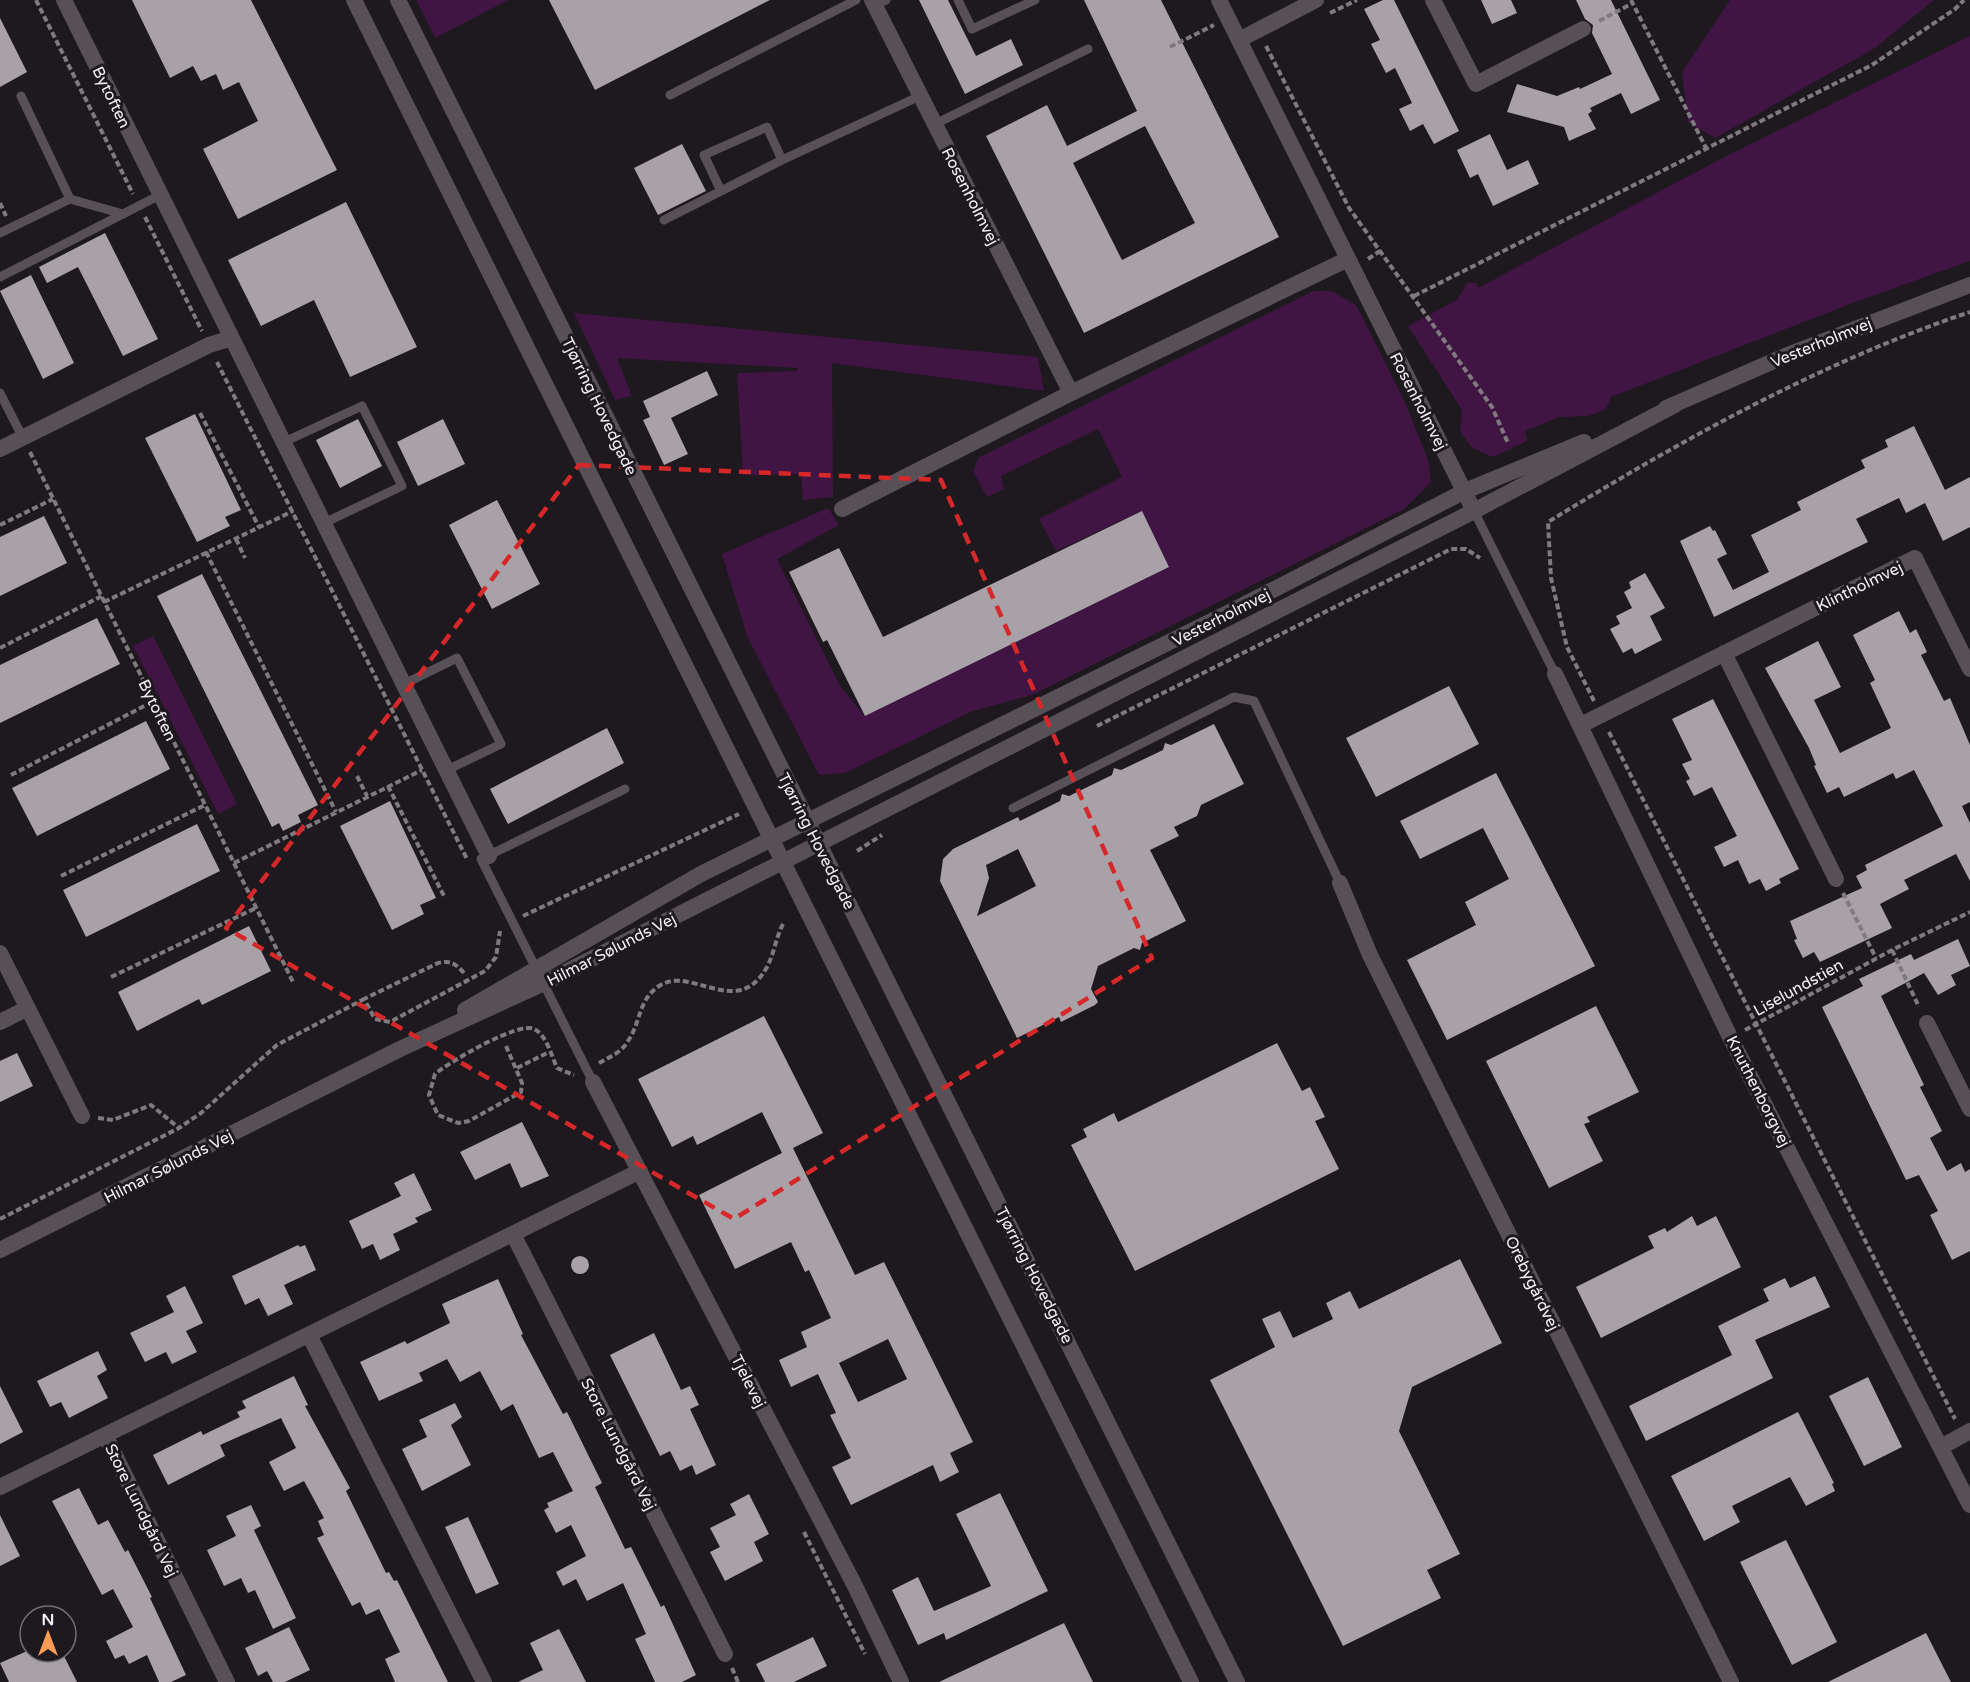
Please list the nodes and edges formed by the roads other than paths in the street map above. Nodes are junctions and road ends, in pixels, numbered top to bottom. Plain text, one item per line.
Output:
1 (64, 0) edge
2 (354, 0) edge
3 (398, 0) edge
4 (856, 0) edge
5 (958, 0) edge
6 (1035, 0) edge
7 (1219, 0) edge
8 (1316, 0) edge
9 (1433, 0) edge
10 (877, 2) edge
11 (1583, 30) road end
12 (1239, 40) junction
13 (1088, 49) dead end
14 (670, 95) dead end
15 (21, 96) dead end
16 (920, 96) junction
17 (935, 124) junction
18 (782, 160) junction
19 (721, 191) junction
20 (160, 195) junction
21 (70, 199) junction
22 (123, 214) junction
23 (664, 220) dead end
24 (0, 233) edge
25 (1348, 259) junction
26 (0, 277) edge
27 (1970, 285) edge
28 (232, 338) junction
29 (0, 393) edge
30 (1071, 393) junction
31 (1675, 405) junction
32 (23, 438) junction
33 (284, 442) junction
34 (0, 449) edge
35 (1465, 491) junction
36 (842, 509) dead end
37 (1474, 511) junction
38 (324, 523) junction
39 (1724, 653) junction
40 (1970, 669) edge
41 (1555, 674) joint
42 (404, 684) junction
43 (1581, 725) junction
44 (444, 765) junction
45 (625, 789) dead end
46 (1013, 808) dead end
47 (808, 822) junction
48 (771, 839) junction
49 (818, 844) junction
50 (489, 856) junction
51 (783, 862) junction
52 (1836, 879) road end
53 (1340, 883) joint
54 (0, 953) edge
55 (534, 968) junction
56 (542, 984) junction
57 (28, 1008) junction
58 (0, 1022) edge
59 (1928, 1023) road end
60 (400, 1049) junction
61 (593, 1082) joint
62 (1970, 1109) edge
63 (82, 1116) road end
64 (640, 1171) junction
65 (513, 1234) junction
66 (0, 1250) edge
67 (309, 1335) junction
68 (1966, 1432) edge
69 (105, 1435) junction
70 (1941, 1447) junction
71 (0, 1487) edge
72 (1970, 1505) edge
73 (725, 1654) dead end
74 (227, 1682) edge
75 (484, 1682) edge
76 (901, 1682) edge
77 (1191, 1682) edge
78 (1237, 1682) edge
79 (1731, 1682) edge

1 - 20 street, Bytoften
2 - 48 street
3 - 47 street, Tjørring Hovedgade
4 - 14 lane
5 - 6 lane
7 - 12 street, Rosenholmvej
8 - 12 street
9 - 11 street
10 - 16 street, Rosenholmvej
12 - 25 street, Rosenholmvej
13 - 17 lane
15 - 21 lane
16 - 17 street, Rosenholmvej
16 - 18 lane
17 - 30 street, Rosenholmvej
18 - 19 lane
18 - 19 lane
19 - 23 lane
20 - 22 lane
20 - 28 street, Bytoften
21 - 22 lane
21 - 24 lane
22 - 26 lane
25 - 30 street
25 - 35 street, Rosenholmvej
27 - 31 street, Vesterholmvej
28 - 32 street
28 - 33 street, Bytoften
29 - 32 lane
30 - 36 street
31 - 35 street, Vesterholmvej
31 - 37 street, Vesterholmvej
32 - 34 street
33 - 38 street, Bytoften
33 - 38 lane
35 - 37 street, Rosenholmvej
35 - 47 street, Vesterholmvej
37 - 41 lane
37 - 49 street, Vesterholmvej
38 - 42 street, Bytoften
39 - 40 street, Klintholmvej
39 - 43 street, Klintholmvej
39 - 52 street
41 - 43 street, Knuthenborgvej
42 - 44 street, Bytoften
42 - 44 lane
43 - 70 street, Knuthenborgvej
44 - 50 street, Bytoften
45 - 50 lane
46 - 53 lane
47 - 48 street, Vesterholmvej
47 - 49 street, Tjørring Hovedgade
48 - 51 street
48 - 55 street, Hilmar Sølunds Vej
49 - 51 street, Hilmar Sølunds Vej
49 - 78 street, Tjørring Hovedgade
50 - 55 lane
51 - 56 street, Hilmar Sølunds Vej
51 - 77 street
53 - 79 street, Orebygårdvej
54 - 57 street
55 - 56 lane
55 - 60 street, Hilmar Sølunds Vej
56 - 60 street, Hilmar Sølunds Vej
56 - 61 lane
57 - 58 street
57 - 63 street
59 - 62 street
60 - 66 street, Hilmar Sølunds Vej
61 - 64 street, Tjelevej
64 - 65 street, Store Lundgård Vej
64 - 76 street, Tjelevej
65 - 67 street, Store Lundgård Vej
65 - 73 street, Store Lundgård Vej
67 - 69 street, Store Lundgård Vej
67 - 75 street
68 - 70 street
69 - 71 street, Store Lundgård Vej
69 - 74 street, Store Lundgård Vej
70 - 72 street, Knuthenborgvej

